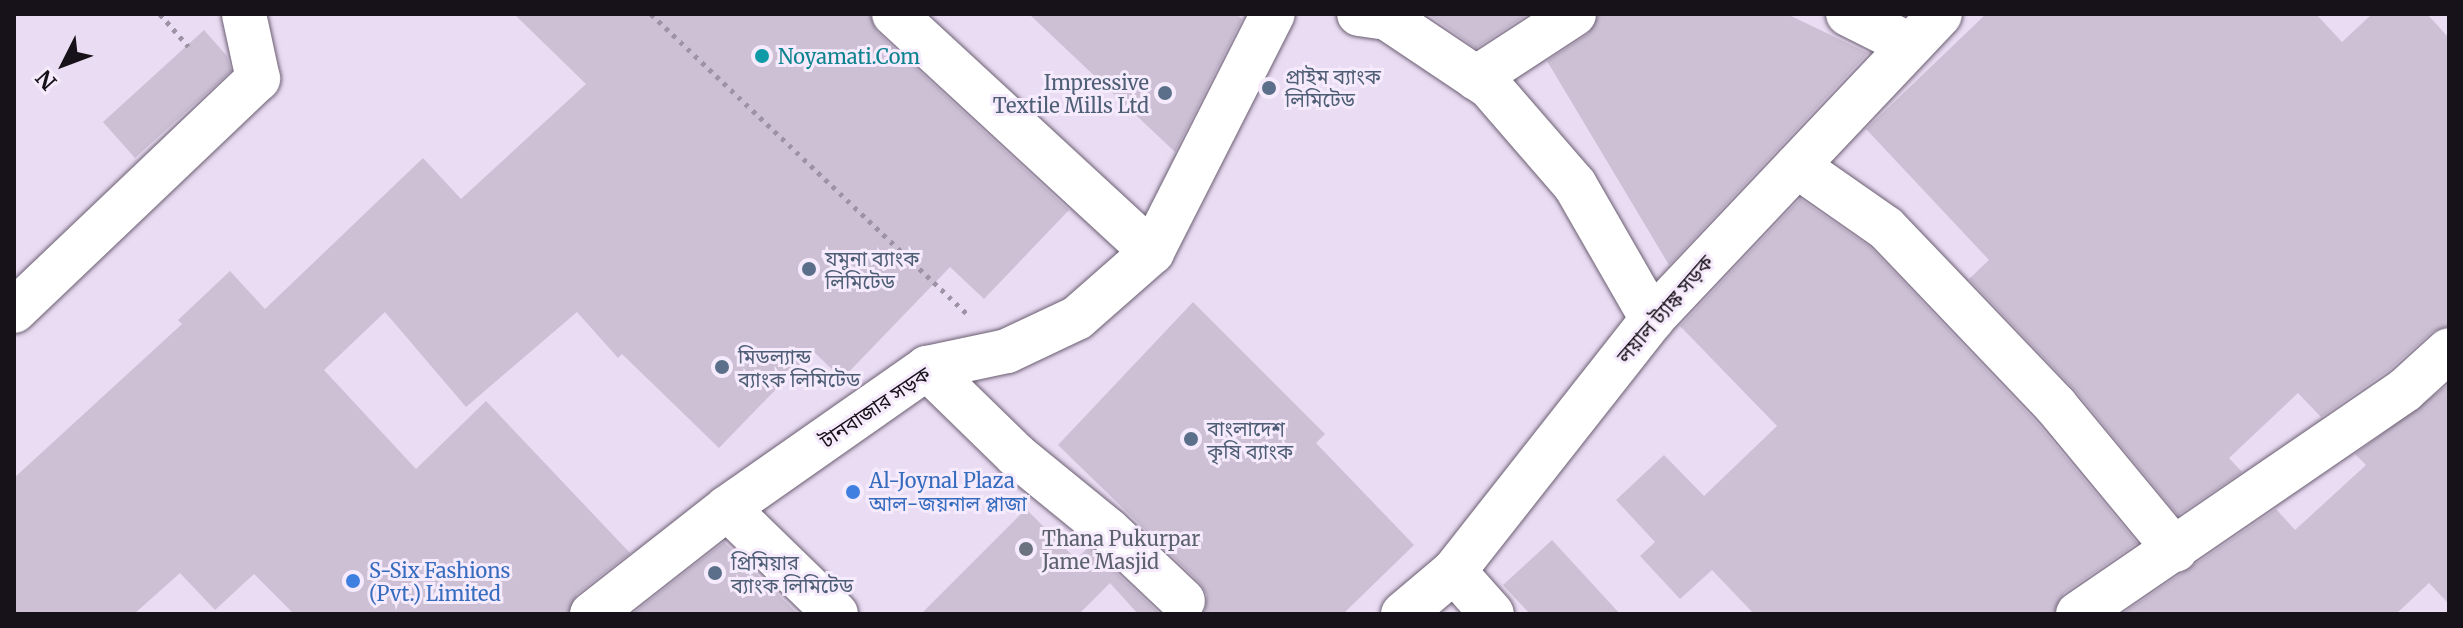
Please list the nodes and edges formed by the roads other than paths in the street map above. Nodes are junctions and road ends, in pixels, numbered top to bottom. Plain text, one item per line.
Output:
1 (244, 14) edge
2 (894, 14) edge
3 (1273, 14) edge
4 (1574, 14) edge
5 (1848, 14) edge
6 (1940, 14) edge
7 (1379, 15) edge
8 (1910, 45) junction
9 (1476, 78) junction
10 (1797, 166) junction
11 (1152, 252) junction
12 (14, 311) edge
13 (1652, 319) junction
14 (2449, 350) edge
15 (927, 368) junction
16 (727, 508) junction
17 (2175, 550) junction
18 (1454, 571) junction
19 (1183, 601) dead end
20 (592, 614) edge
21 (836, 614) edge
22 (1403, 614) edge
23 (1492, 614) edge
24 (2078, 614) edge

1 - 12 street
2 - 11 street
3 - 11 street, টানবাজার সড়ক
4 - 9 street
5 - 8 street
6 - 8 street, লয়াল ট্যাঙ্ক সড়ক
7 - 9 street
8 - 10 street, লয়াল ট্যাঙ্ক সড়ক
9 - 13 street
10 - 13 street, লয়াল ট্যাঙ্ক সড়ক
10 - 17 street
11 - 15 street, টানবাজার সড়ক
13 - 18 street, লয়াল ট্যাঙ্ক সড়ক
14 - 17 street
15 - 16 street, টানবাজার সড়ক
15 - 19 street
16 - 20 street, টানবাজার সড়ক
16 - 21 street
17 - 24 street
18 - 22 street, লয়াল ট্যাঙ্ক সড়ক
18 - 23 street

